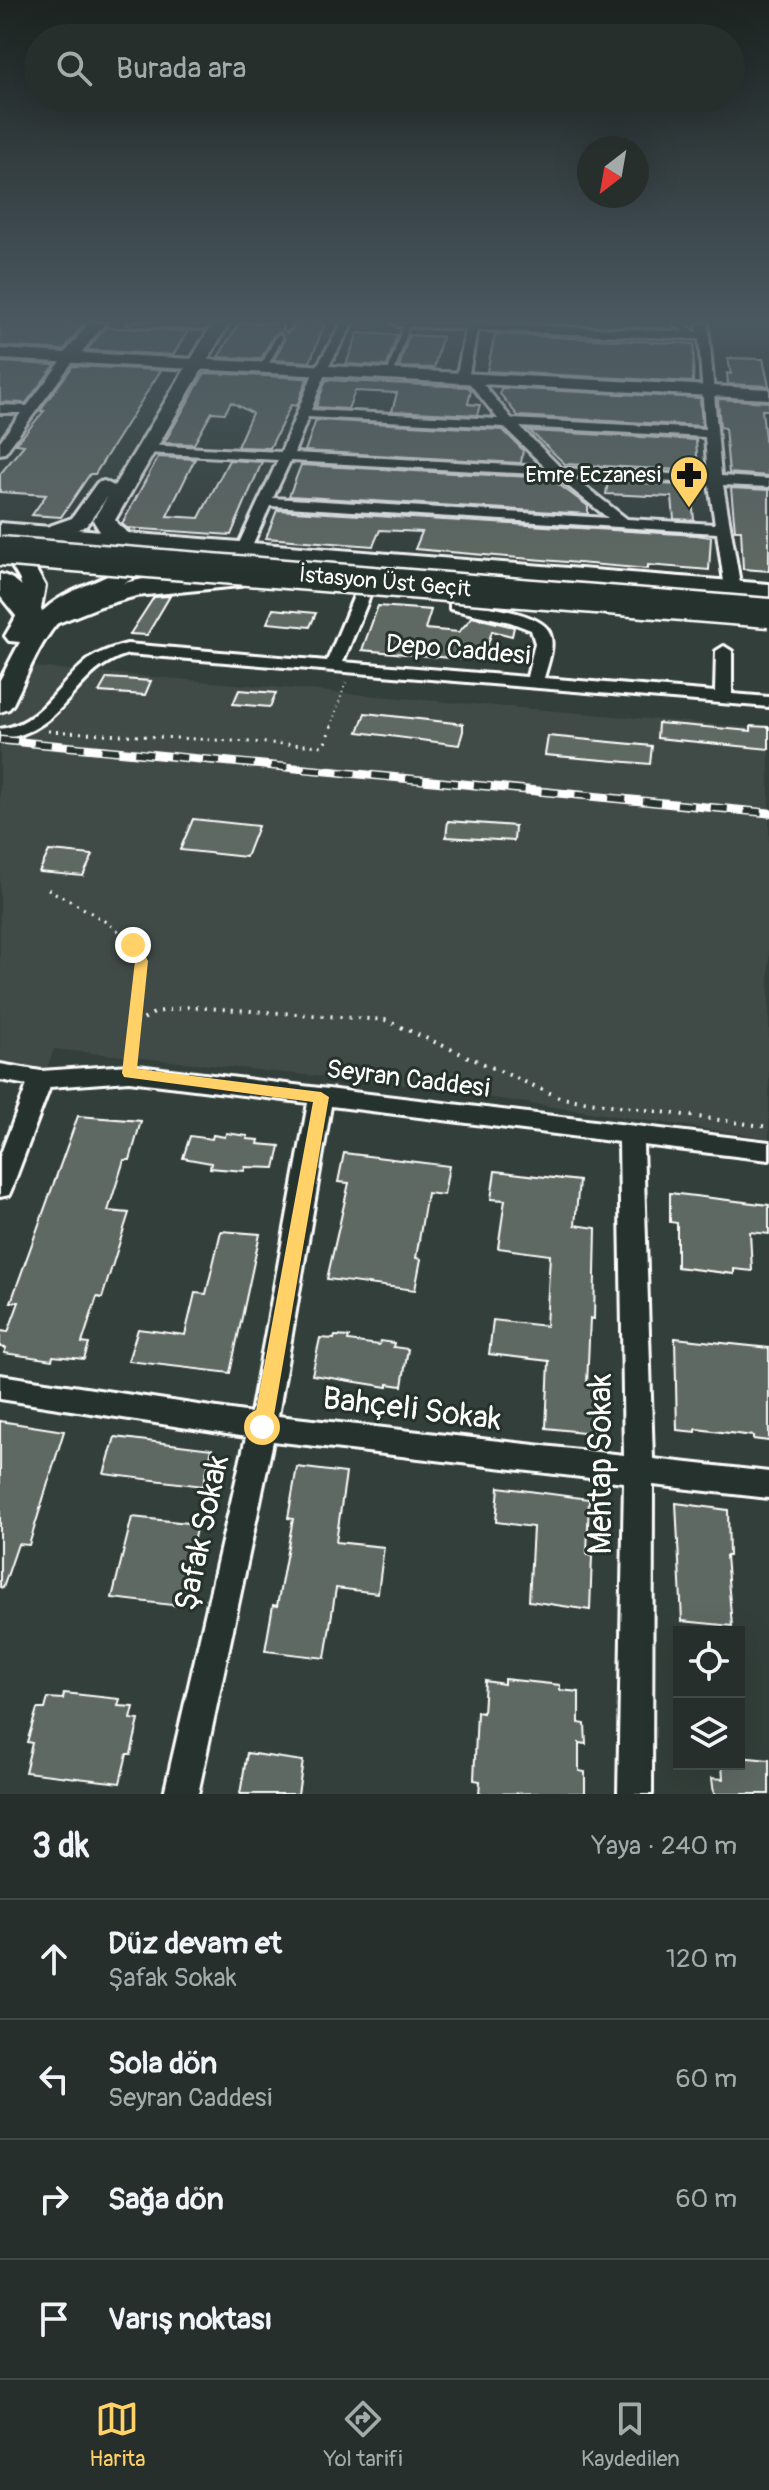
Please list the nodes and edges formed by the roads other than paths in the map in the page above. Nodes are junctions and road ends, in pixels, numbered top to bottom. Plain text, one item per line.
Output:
1 (32, 407) edge
2 (159, 407) edge
3 (167, 407) edge
4 (307, 407) edge
5 (493, 407) edge
6 (709, 407) edge
7 (0, 409) edge
8 (29, 410) junction
9 (305, 413) junction
10 (508, 423) junction
11 (711, 433) junction
12 (146, 449) junction
13 (0, 450) edge
14 (286, 456) junction
15 (557, 471) junction
16 (715, 480) junction
17 (769, 483) edge
18 (265, 502) junction
19 (622, 522) junction
20 (722, 529) junction
21 (0, 531) edge
22 (45, 535) junction
23 (0, 542) edge
24 (127, 542) junction
25 (242, 552) junction
26 (6, 565) edge
27 (133, 573) junction
28 (230, 580) junction
29 (733, 589) junction
30 (364, 591) junction
31 (769, 592) edge
32 (769, 604) edge
33 (455, 606) dead end
34 (769, 613) edge
35 (39, 617) junction
36 (769, 625) edge
37 (724, 651) dead end
38 (0, 664) edge
39 (333, 666) junction
40 (534, 683) junction
41 (723, 699) junction
42 (769, 702) edge
43 (0, 704) edge
44 (0, 734) edge
45 (0, 1072) edge
46 (41, 1079) junction
47 (321, 1097) junction
48 (631, 1134) junction
49 (769, 1151) edge
50 (0, 1188) edge
51 (0, 1387) edge
52 (262, 1427) junction
53 (639, 1472) junction
54 (769, 1485) edge
55 (181, 1794) edge
56 (635, 1794) edge

1 - 8 street
2 - 22 main road
3 - 12 main road
4 - 9 street
5 - 10 street
6 - 11 street
7 - 8 street
8 - 13 street
9 - 10 street
9 - 14 street
10 - 11 street
10 - 15 street
11 - 16 street
12 - 14 street
12 - 24 main road
14 - 15 street
14 - 18 street
15 - 16 street
15 - 19 street
16 - 17 street
16 - 20 street
18 - 19 street
18 - 25 street
19 - 20 street
20 - 29 street
21 - 22 highway
22 - 24 highway
22 - 26 main road
23 - 32 highway, İstasyon Üst Geçit
24 - 25 highway
24 - 27 main road
25 - 29 highway
26 - 27 highway
26 - 34 highway, İstasyon Üst Geçit, bridge
26 - 35 highway
27 - 28 highway
27 - 35 main road
28 - 30 highway
28 - 35 highway
29 - 31 highway
30 - 36 highway
30 - 39 street
33 - 40 street
35 - 38 main road
35 - 43 main road
37 - 41 street
39 - 40 street, Depo Caddesi
39 - 44 street, Depo Caddesi
40 - 41 street, Depo Caddesi
41 - 42 street, Depo Caddesi
45 - 46 street, Seyran Caddesi
46 - 47 street, Seyran Caddesi
46 - 50 street
47 - 48 street, Seyran Caddesi
47 - 52 street, Şafak Sokak
48 - 49 street, Seyran Caddesi
48 - 53 street, Mehtap Sokak
51 - 52 street, Bahçeli Sokak
52 - 53 street, Bahçeli Sokak
52 - 55 street, Şafak Sokak
53 - 54 street, Bahçeli Sokak
53 - 56 street, Mehtap Sokak

